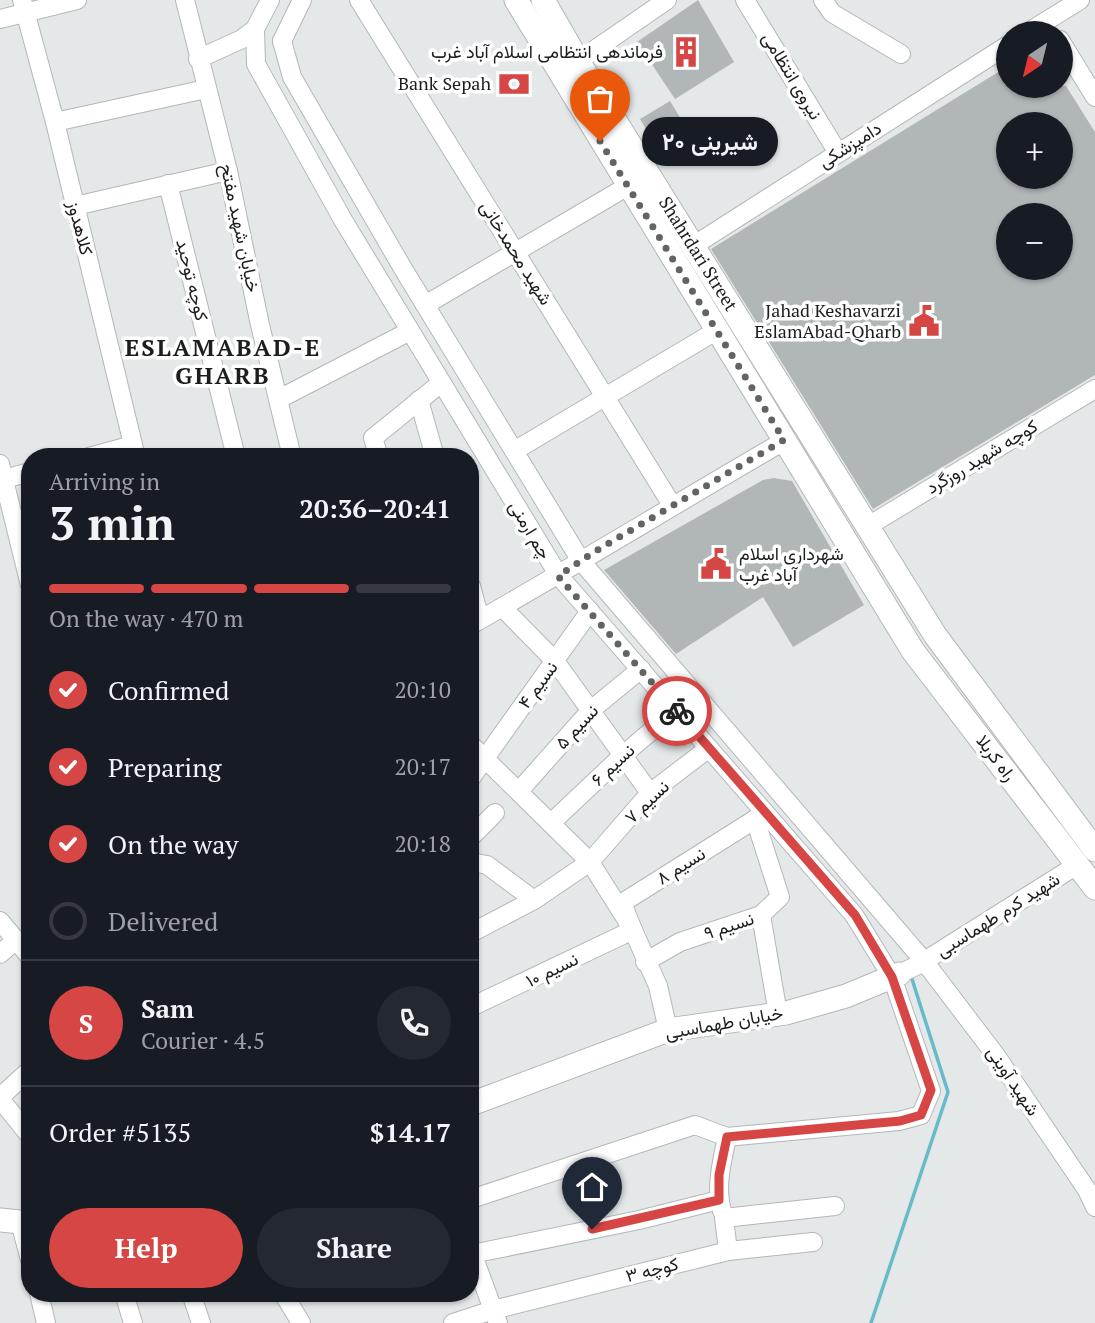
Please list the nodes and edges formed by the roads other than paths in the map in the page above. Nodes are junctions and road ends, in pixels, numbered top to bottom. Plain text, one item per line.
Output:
1 (77, 0) edge
2 (185, 0) edge
3 (270, 0) edge
4 (302, 0) edge
5 (359, 0) edge
6 (516, 0) edge
7 (543, 0) edge
8 (667, 0) edge
9 (745, 0) edge
10 (823, 0) edge
11 (1080, 0) edge
12 (23, 6) edge
13 (0, 19) edge
14 (1058, 21) edge
15 (255, 29) junction
16 (282, 41) junction
17 (901, 54) dead end
18 (996, 54) edge
19 (198, 59) junction
20 (1073, 61) edge
21 (568, 67) junction
22 (206, 89) junction
23 (1095, 97) edge
24 (55, 122) junction
25 (838, 153) junction
26 (228, 171) junction
27 (168, 184) junction
28 (628, 186) junction
29 (75, 206) junction
30 (693, 246) junction
31 (515, 252) junction
32 (425, 305) junction
33 (410, 331) junction
34 (716, 331) junction
35 (440, 383) junction
36 (1095, 389) edge
37 (605, 396) junction
38 (279, 399) junction
39 (419, 400) junction
40 (784, 440) junction
41 (134, 448) edge
42 (234, 448) edge
43 (290, 448) edge
44 (376, 448) edge
45 (432, 448) edge
46 (514, 451) junction
47 (21, 473) edge
48 (1, 474) edge
49 (672, 505) junction
50 (868, 526) junction
51 (21, 551) edge
52 (581, 561) junction
53 (558, 576) junction
54 (502, 607) junction
55 (590, 611) junction
56 (921, 613) junction
57 (479, 620) edge
58 (899, 627) junction
59 (954, 660) junction
60 (555, 661) junction
61 (641, 669) junction
62 (932, 676) junction
63 (591, 710) junction
64 (676, 710) junction
65 (709, 748) junction
66 (479, 752) edge
67 (623, 755) junction
68 (485, 758) junction
69 (479, 767) edge
70 (519, 791) junction
71 (650, 793) junction
72 (495, 813) dead end
73 (760, 816) junction
74 (551, 823) junction
75 (479, 829) edge
76 (1095, 850) edge
77 (590, 862) junction
78 (479, 864) edge
79 (1077, 865) junction
80 (1095, 888) edge
81 (534, 900) junction
82 (761, 915) junction
83 (1, 919) edge
84 (479, 929) edge
85 (633, 930) junction
86 (16, 940) junction
87 (21, 946) edge
88 (0, 954) edge
89 (645, 962) junction
90 (908, 969) junction
91 (479, 1003) edge
92 (778, 1014) junction
93 (668, 1030) junction
94 (21, 1078) edge
95 (0, 1098) edge
96 (479, 1101) edge
97 (21, 1125) edge
98 (727, 1137) junction
99 (479, 1196) edge
100 (719, 1200) junction
101 (835, 1206) dead end
102 (1095, 1207) edge
103 (724, 1218) junction
104 (813, 1242) dead end
105 (479, 1251) edge
106 (728, 1251) junction
107 (479, 1271) edge
108 (40, 1302) edge
109 (127, 1302) edge
110 (194, 1302) edge
111 (289, 1302) edge
112 (496, 1317) edge
113 (46, 1323) edge
114 (133, 1323) edge
115 (201, 1323) edge
116 (301, 1323) edge
117 (453, 1323) edge

1 - 12 street
2 - 19 street, خیابان شهید مفتح
3 - 15 street
4 - 16 street
5 - 31 street, شهید محمدخانی
6 - 21 main road, Shahrdari Street
7 - 21 main road, Shahrdari Street
8 - 21 street
9 - 25 street, نیروی انتظامی
10 - 17 street
11 - 14 street
12 - 13 street
12 - 24 street, کلاهدوز
15 - 16 street
15 - 19 street
15 - 33 street, چم ارمنی
16 - 32 street, چم ارمنی
18 - 25 street, دامپزشکی
19 - 22 street, خیابان شهید مفتح
20 - 23 street
21 - 28 main road, Shahrdari Street
21 - 30 main road, Shahrdari Street
22 - 24 street
22 - 26 street, خیابان شهید مفتح
24 - 29 street, کلاهدوز
25 - 30 street, دامپزشکی
26 - 27 street
26 - 38 street, خیابان شهید مفتح
27 - 29 street
27 - 42 street, کوچه توحید
28 - 31 street
28 - 34 main road, Shahrdari Street
29 - 41 street, کلاهدوز
30 - 50 main road, Shahrdari Street
31 - 32 street
31 - 37 street, شهید محمدخانی
32 - 46 street, چم ارمنی
33 - 35 street, چم ارمنی
33 - 38 street
34 - 37 street
34 - 40 main road, Shahrdari Street
35 - 39 street
35 - 53 street, چم ارمنی
36 - 50 street, کوچه شهید روزگرد
37 - 46 street
37 - 49 street, شهید محمدخانی
38 - 43 street, خیابان شهید مفتح
39 - 44 street
39 - 45 street
40 - 49 street
40 - 58 main road, Shahrdari Street
46 - 52 street, چم ارمنی
47 - 48 street
48 - 51 street
49 - 52 street
50 - 56 main road, Shahrdari Street
52 - 53 street
52 - 90 street, چم ارمنی
53 - 54 street
53 - 55 street, چم ارمنی
54 - 57 street
54 - 60 street
55 - 60 street, نسیم ۴
55 - 61 street, چم ارمنی
56 - 58 main road
56 - 59 main road, راه کربلا
58 - 62 main road, راه کربلا
59 - 62 main road
59 - 76 main road, راه کربلا
60 - 63 street
60 - 68 street, نسیم ۴
61 - 63 street, نسیم ۵
61 - 64 street, چم ارمنی
62 - 79 main road, راه کربلا
63 - 67 street
63 - 70 street, نسیم ۵
64 - 65 street, چم ارمنی
64 - 67 street, نسیم ۶
65 - 71 street, نسیم ۷
65 - 73 street, چم ارمنی
66 - 68 street
67 - 71 street
67 - 74 street, نسیم ۶
68 - 69 street, نسیم ۴
68 - 70 street
70 - 74 street
71 - 77 street, نسیم ۷
72 - 75 street
73 - 82 street
73 - 85 street, نسیم ۸
73 - 90 street, چم ارمنی
74 - 77 street
77 - 81 street, نسیم ۷
77 - 85 street
78 - 81 street
79 - 80 main road, راه کربلا
79 - 90 street, شهید کرم طهماسبی
81 - 84 street, نسیم ۷
82 - 89 street, نسیم ۹
82 - 92 street, نسیم ۹
83 - 86 street
85 - 89 street
85 - 91 street, نسیم ۱۰
86 - 87 street
86 - 88 street
89 - 93 street
90 - 92 main road, خیابان طهماسبی
90 - 98 street
90 - 102 street, شهید آوینی
92 - 93 main road, خیابان طهماسبی
93 - 96 main road, خیابان طهماسبی
94 - 95 street
95 - 97 street
98 - 99 street
98 - 100 street
100 - 103 street
100 - 105 street
101 - 103 street
103 - 106 street
104 - 106 street, کوچه ۳
106 - 112 street, کوچه ۳
107 - 112 street
108 - 113 street
109 - 114 street
110 - 115 street
111 - 116 street
112 - 117 street, کوچه ۳

